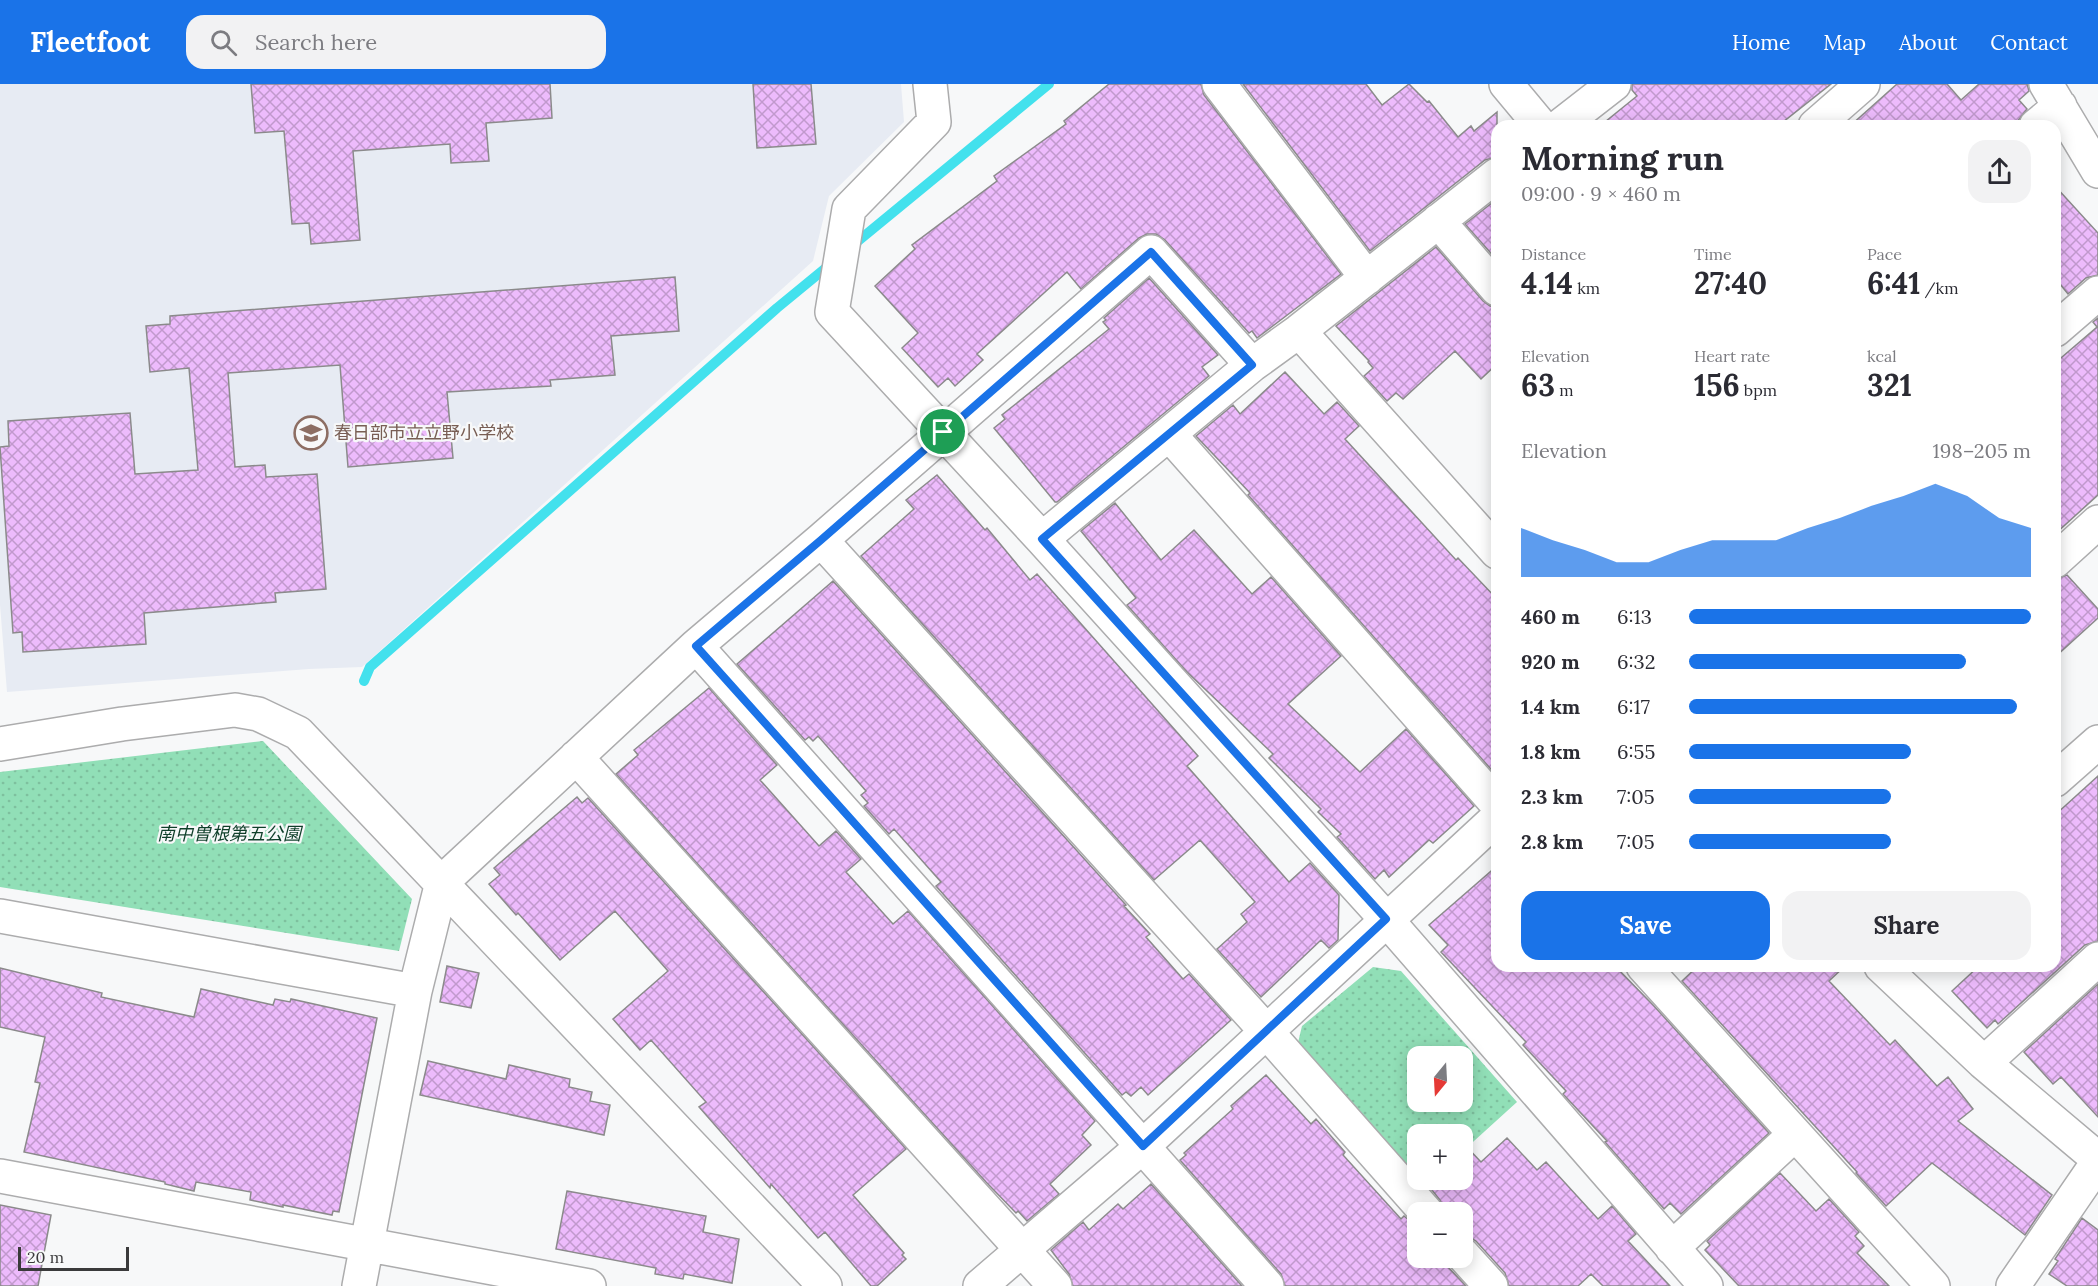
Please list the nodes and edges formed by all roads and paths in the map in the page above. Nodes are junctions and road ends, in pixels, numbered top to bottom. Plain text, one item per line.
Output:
1 (930, 84) edge
2 (1219, 84) edge
3 (1506, 84) edge
4 (1614, 84) edge
5 (1863, 84) edge
6 (2047, 105) edge
7 (1536, 120) edge
8 (1568, 120) edge
9 (1822, 120) edge
10 (2059, 120) edge
11 (2061, 123) edge
12 (2098, 171) edge
13 (1491, 180) edge
14 (1438, 221) junction
15 (1367, 278) junction
16 (1491, 282) edge
17 (2098, 293) edge
18 (2061, 325) edge
19 (1299, 331) junction
20 (1252, 365) junction
21 (943, 432) junction
22 (1169, 434) junction
23 (2098, 522) edge
24 (1042, 539) junction
25 (821, 540) junction
26 (1491, 545) edge
27 (2061, 556) edge
28 (696, 646) junction
29 (2098, 742) edge
30 (0, 744) edge
31 (576, 757) junction
32 (2061, 775) edge
33 (1491, 797) edge
34 (1491, 823) edge
35 (442, 882) junction
36 (0, 916) edge
37 (1386, 919) junction
38 (2098, 959) edge
39 (1648, 972) edge
40 (1887, 972) edge
41 (415, 991) junction
42 (1266, 1031) junction
43 (1984, 1063) junction
44 (1795, 1134) junction
45 (1143, 1146) junction
46 (2098, 1160) edge
47 (0, 1176) edge
48 (1417, 1202) edge
49 (367, 1243) junction
50 (1022, 1248) junction
51 (1672, 1248) junction
52 (1473, 1266) edge
53 (509, 1279) edge
54 (359, 1286) edge
55 (589, 1286) edge
56 (825, 1286) edge
57 (980, 1286) edge
58 (1055, 1286) edge
59 (1267, 1286) edge
60 (1491, 1286) edge
61 (1706, 1286) edge
62 (1933, 1286) edge
63 (2013, 1286) edge

1 - 21 street
2 - 15 street
3 - 7 street
4 - 8 street
5 - 9 street
6 - 10 street
11 - 12 street
13 - 14 street
14 - 15 street
14 - 16 street
15 - 19 street
17 - 18 street
19 - 20 street
19 - 26 street
20 - 21 street
20 - 22 street
21 - 24 street
21 - 25 street
22 - 24 street
22 - 33 street
23 - 27 street
24 - 37 street
25 - 28 street
25 - 42 street
28 - 31 street
28 - 45 street
29 - 32 street
30 - 35 street
31 - 35 street
31 - 50 street
34 - 37 street
35 - 41 street
35 - 56 street
36 - 41 street
37 - 42 street
37 - 51 street
38 - 43 street
39 - 44 street
40 - 43 street
41 - 49 street
42 - 45 street
42 - 48 street
43 - 46 street
44 - 51 street
44 - 62 street
45 - 50 street
45 - 59 street
46 - 63 street
47 - 49 street
49 - 53 street
49 - 54 street
50 - 57 street
50 - 58 street
51 - 61 street
52 - 60 street
53 - 55 street

